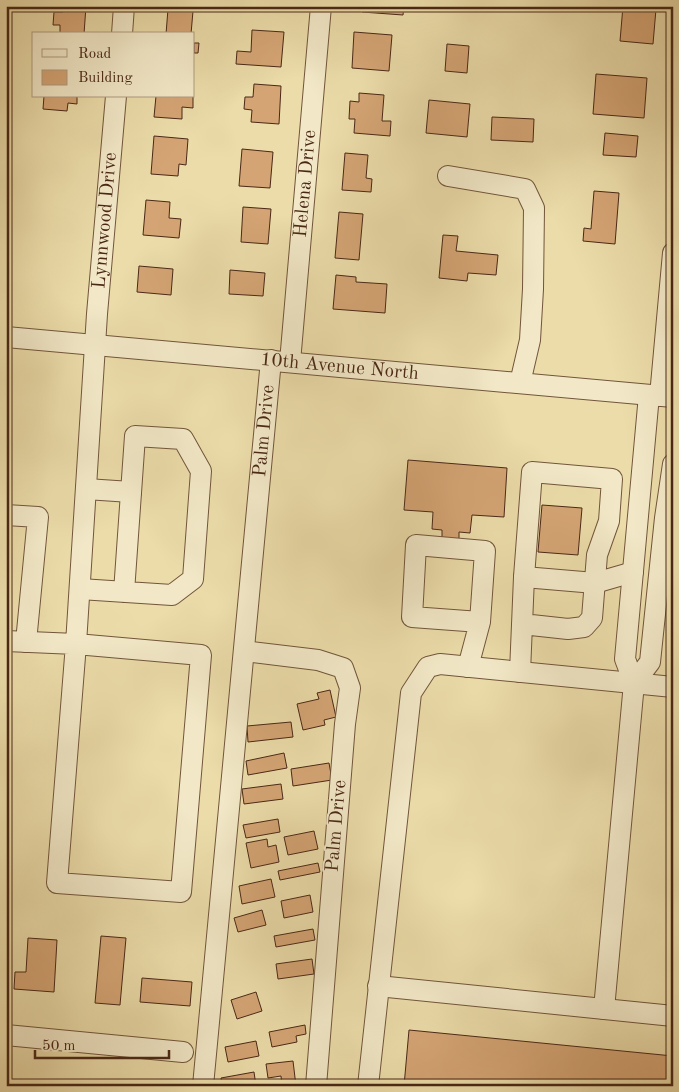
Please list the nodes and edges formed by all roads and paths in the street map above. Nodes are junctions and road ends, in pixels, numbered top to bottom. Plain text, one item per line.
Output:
1 (124, 6) edge
2 (321, 6) edge
3 (122, 32) edge
4 (116, 98) edge
5 (448, 176) dead end
6 (673, 253) edge
7 (6, 337) edge
8 (96, 345) junction
9 (281, 361) junction
10 (520, 383) junction
11 (661, 396) edge
12 (673, 464) edge
13 (86, 489) junction
14 (131, 492) junction
15 (6, 515) edge
16 (633, 572) junction
17 (524, 577) junction
18 (595, 583) junction
19 (80, 589) junction
20 (665, 590) edge
21 (124, 592) junction
22 (480, 622) junction
23 (522, 624) junction
24 (16, 641) edge
25 (76, 644) junction
26 (244, 652) junction
27 (468, 667) junction
28 (520, 672) junction
29 (634, 683) junction
30 (673, 687) edge
31 (378, 986) junction
32 (604, 1009) junction
33 (673, 1016) edge
34 (6, 1035) edge
35 (183, 1052) dead end
36 (203, 1086) edge
37 (316, 1086) edge
38 (368, 1086) edge

1 - 3 street
2 - 9 street, Helena Drive
4 - 8 street, Lynnwood Drive
5 - 10 street
6 - 11 street
7 - 8 street, 10th Avenue North
8 - 9 street, 10th Avenue North
8 - 13 street, Lynnwood Drive
9 - 10 street, 10th Avenue North
9 - 26 street, Palm Drive
10 - 11 street, 10th Avenue North
11 - 16 street
12 - 20 street
13 - 14 street
13 - 19 street, Lynnwood Drive
14 - 21 street
14 - 21 street
15 - 24 street
16 - 18 street
16 - 29 street
17 - 18 street
17 - 18 street
17 - 23 street
18 - 23 street
19 - 21 street
19 - 25 street, Lynnwood Drive
20 - 29 street
22 - 22 street
22 - 27 street
23 - 28 street
24 - 25 street
25 - 25 street
26 - 36 street, Palm Drive
26 - 37 street, Palm Drive
27 - 28 street
27 - 31 street
28 - 29 street
29 - 30 street
29 - 32 street
31 - 32 street
31 - 38 street
32 - 33 street
34 - 35 street

